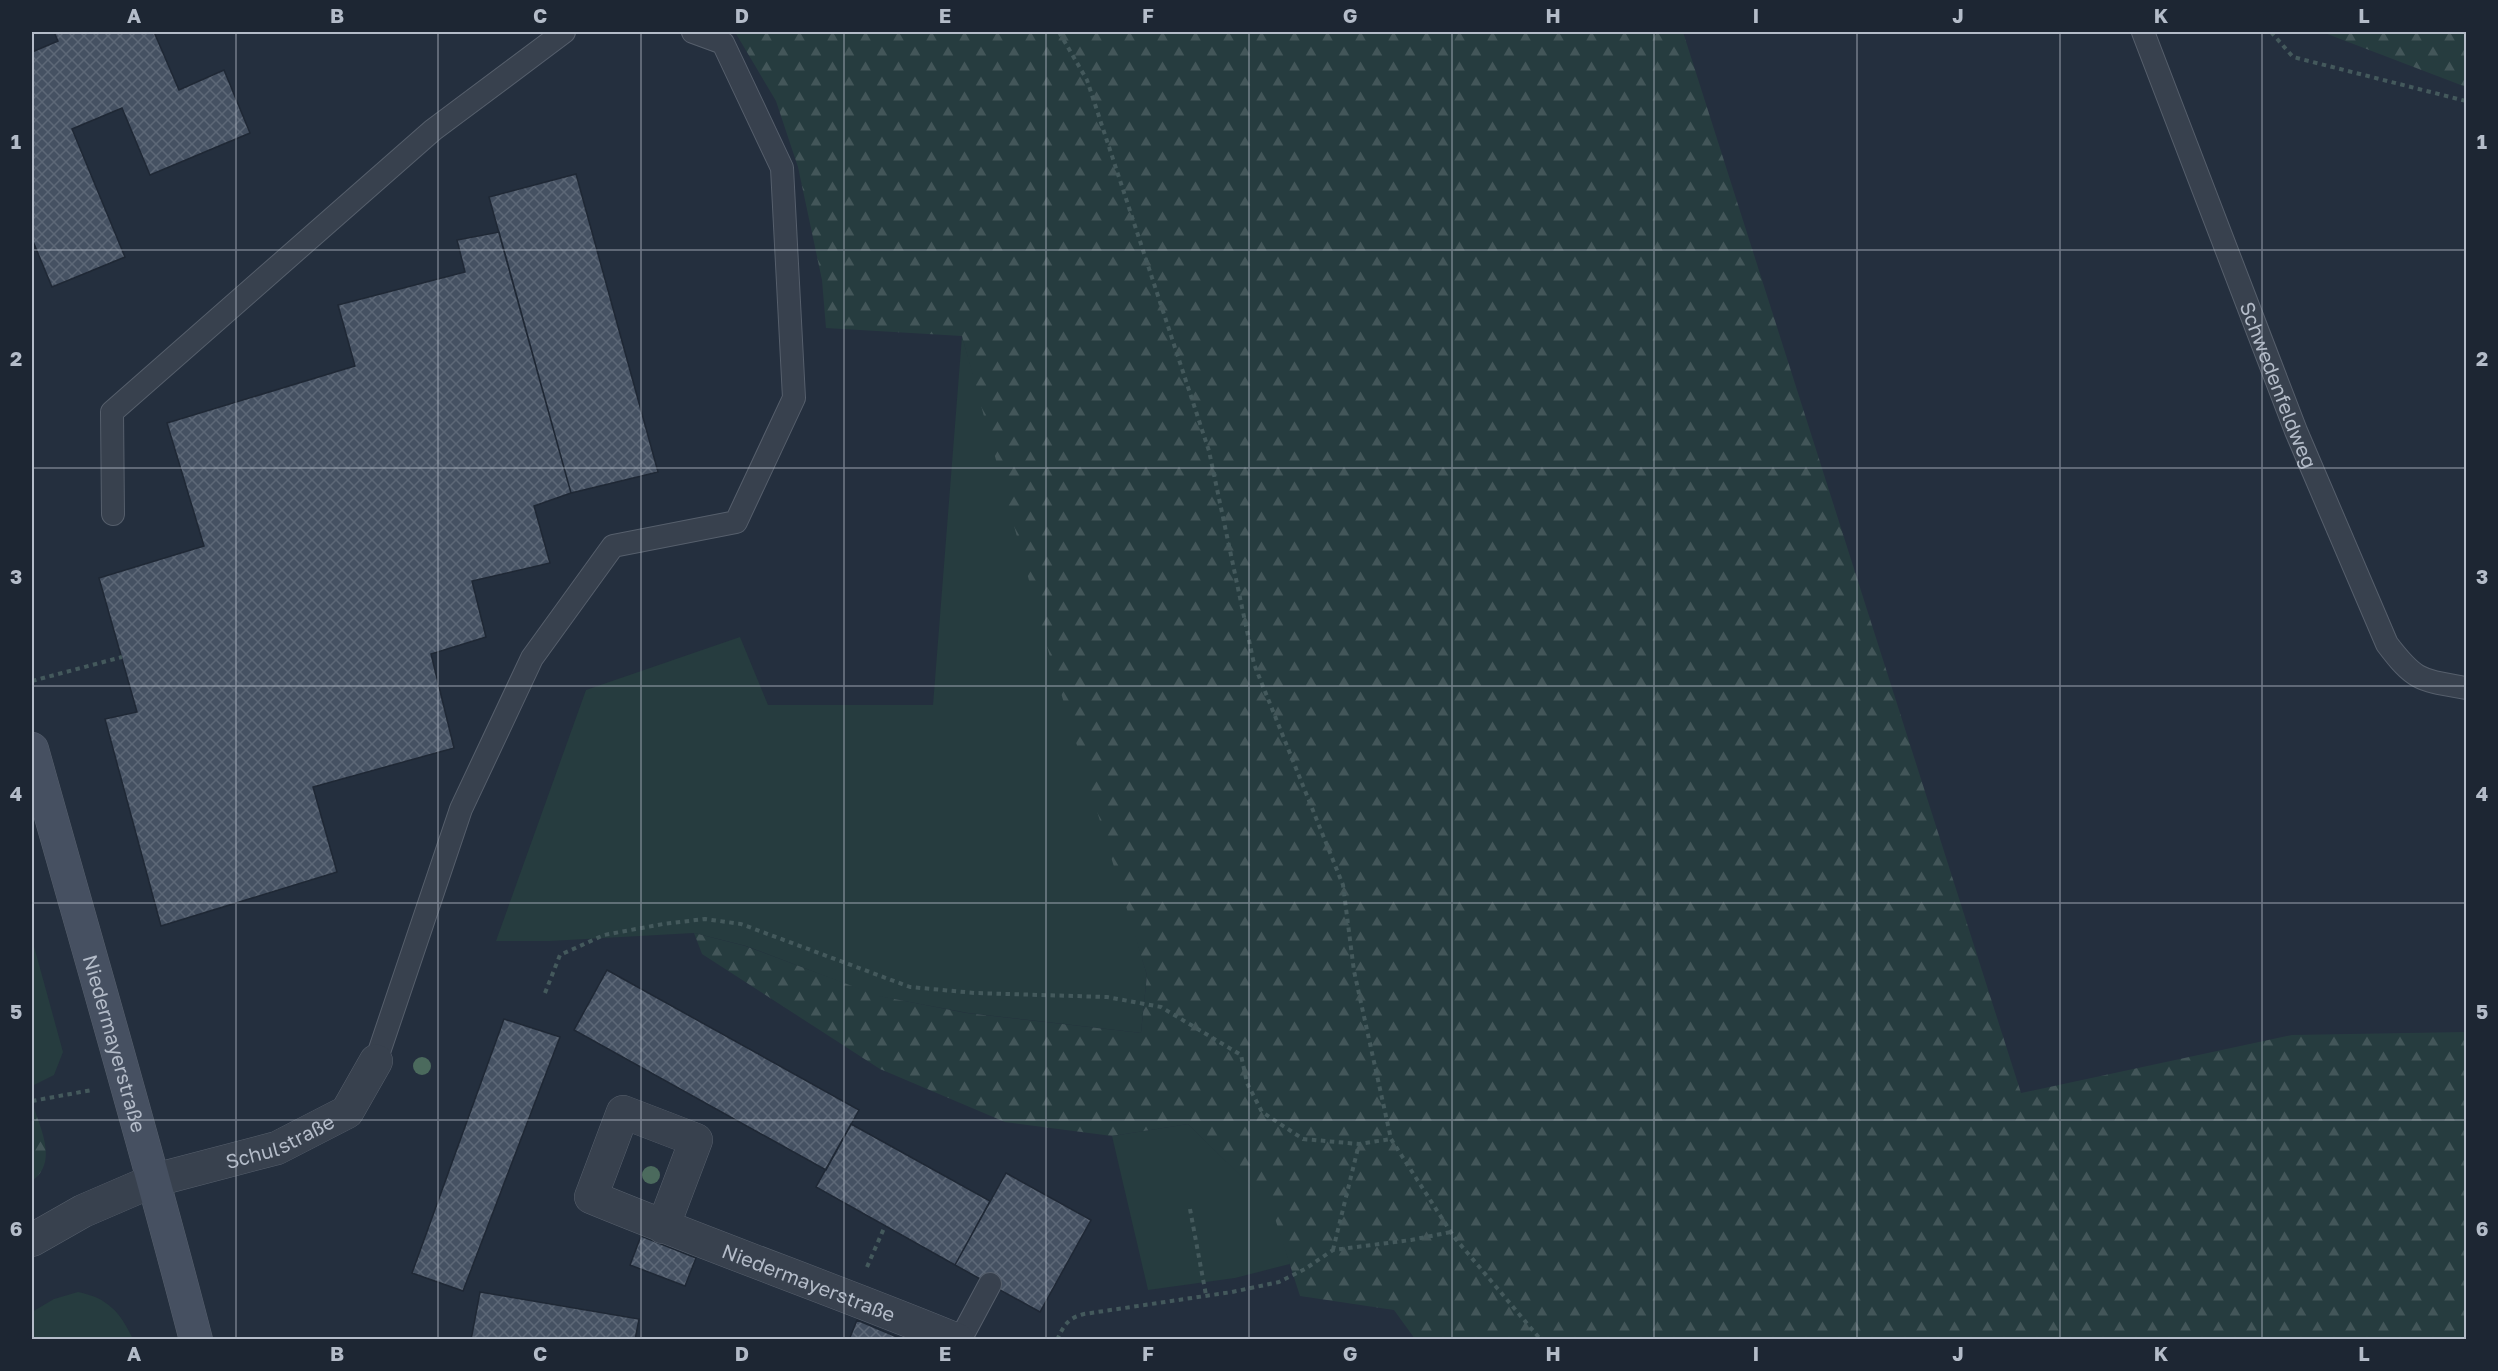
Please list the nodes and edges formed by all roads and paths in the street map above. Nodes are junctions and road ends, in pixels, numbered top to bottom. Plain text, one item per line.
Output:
1 (564, 32) edge
2 (693, 32) edge
3 (1059, 32) edge
4 (2143, 32) edge
5 (2271, 32) edge
6 (2466, 101) edge
7 (113, 513) dead end
8 (122, 657) dead end
9 (32, 681) edge
10 (2466, 688) edge
11 (32, 749) edge
12 (545, 993) dead end
13 (376, 1061) joint
14 (125, 1084) junction
15 (32, 1101) edge
16 (1391, 1139) junction
17 (1359, 1144) junction
18 (155, 1180) junction
19 (1190, 1209) dead end
20 (885, 1226) dead end
21 (663, 1227) dead end
22 (1451, 1232) junction
23 (32, 1240) edge
24 (1333, 1250) junction
25 (990, 1284) dead end
26 (1206, 1295) junction
27 (853, 1298) junction
28 (196, 1340) edge
29 (958, 1340) edge
30 (1058, 1340) edge
31 (1541, 1340) edge

1 - 7 lane
2 - 13 lane
3 - 16 path
4 - 10 lane, Schwedenfeldweg
5 - 6 path
8 - 9 path
11 - 14 main road, Niedermayerstraße
12 - 17 path
13 - 18 street, Schulstraße
14 - 15 path
14 - 18 main road, Niedermayerstraße
16 - 17 path
16 - 22 path
17 - 24 path
18 - 23 street, Schulstraße
18 - 28 main road, Niedermayerstraße
19 - 26 path
20 - 27 path
21 - 27 street, Niedermayerstraße
22 - 24 path
22 - 31 path
24 - 26 path
25 - 29 lane
26 - 30 path
27 - 29 street, Niedermayerstraße

